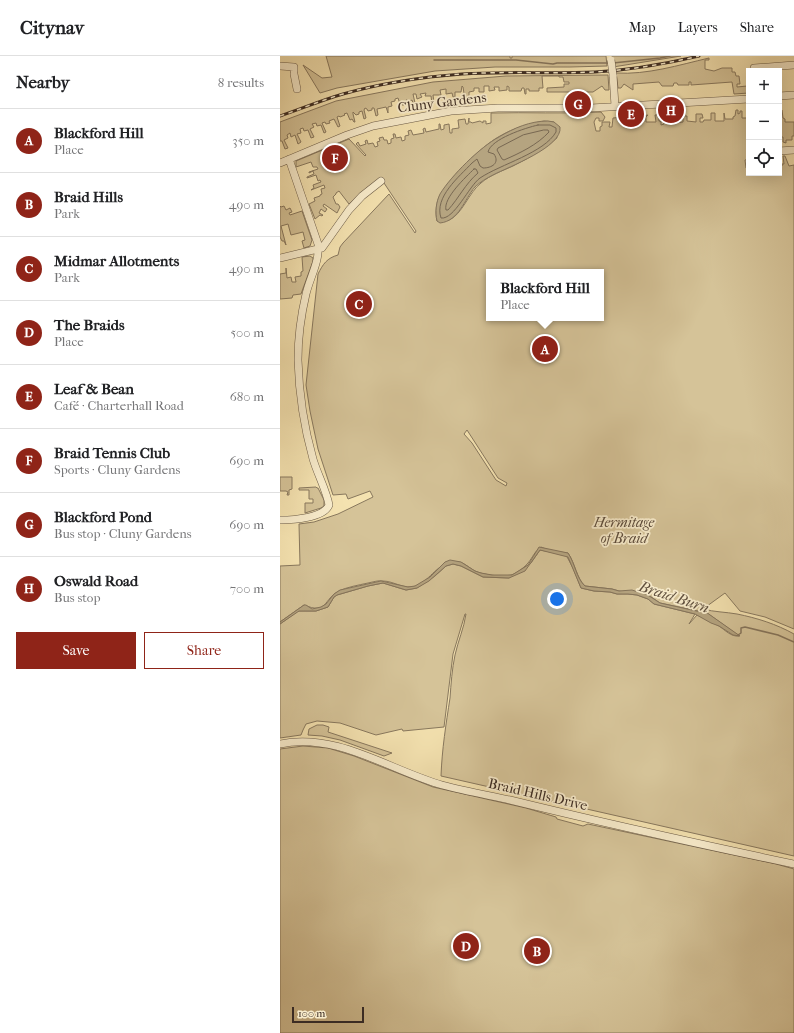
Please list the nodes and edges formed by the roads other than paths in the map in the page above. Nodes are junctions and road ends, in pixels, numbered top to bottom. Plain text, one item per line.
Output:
1 (611, 58) edge
2 (794, 65) edge
3 (280, 66) edge
4 (754, 68) dead end
5 (297, 89) dead end
6 (794, 95) edge
7 (782, 96) edge
8 (746, 100) edge
9 (615, 106) junction
10 (794, 150) edge
11 (782, 151) edge
12 (289, 159) junction
13 (280, 163) edge
14 (381, 181) dead end
15 (319, 249) junction
16 (280, 258) edge
17 (280, 520) edge
18 (280, 744) edge
19 (794, 864) edge

1 - 9 street, bridge
2 - 4 street
3 - 5 street
6 - 7 street
8 - 9 street, Cluny Gardens
9 - 12 street, Cluny Gardens
10 - 11 street
12 - 13 street, Cluny Gardens
12 - 15 street
14 - 15 street
15 - 16 street
15 - 17 street
18 - 19 street, Braid Hills Drive

